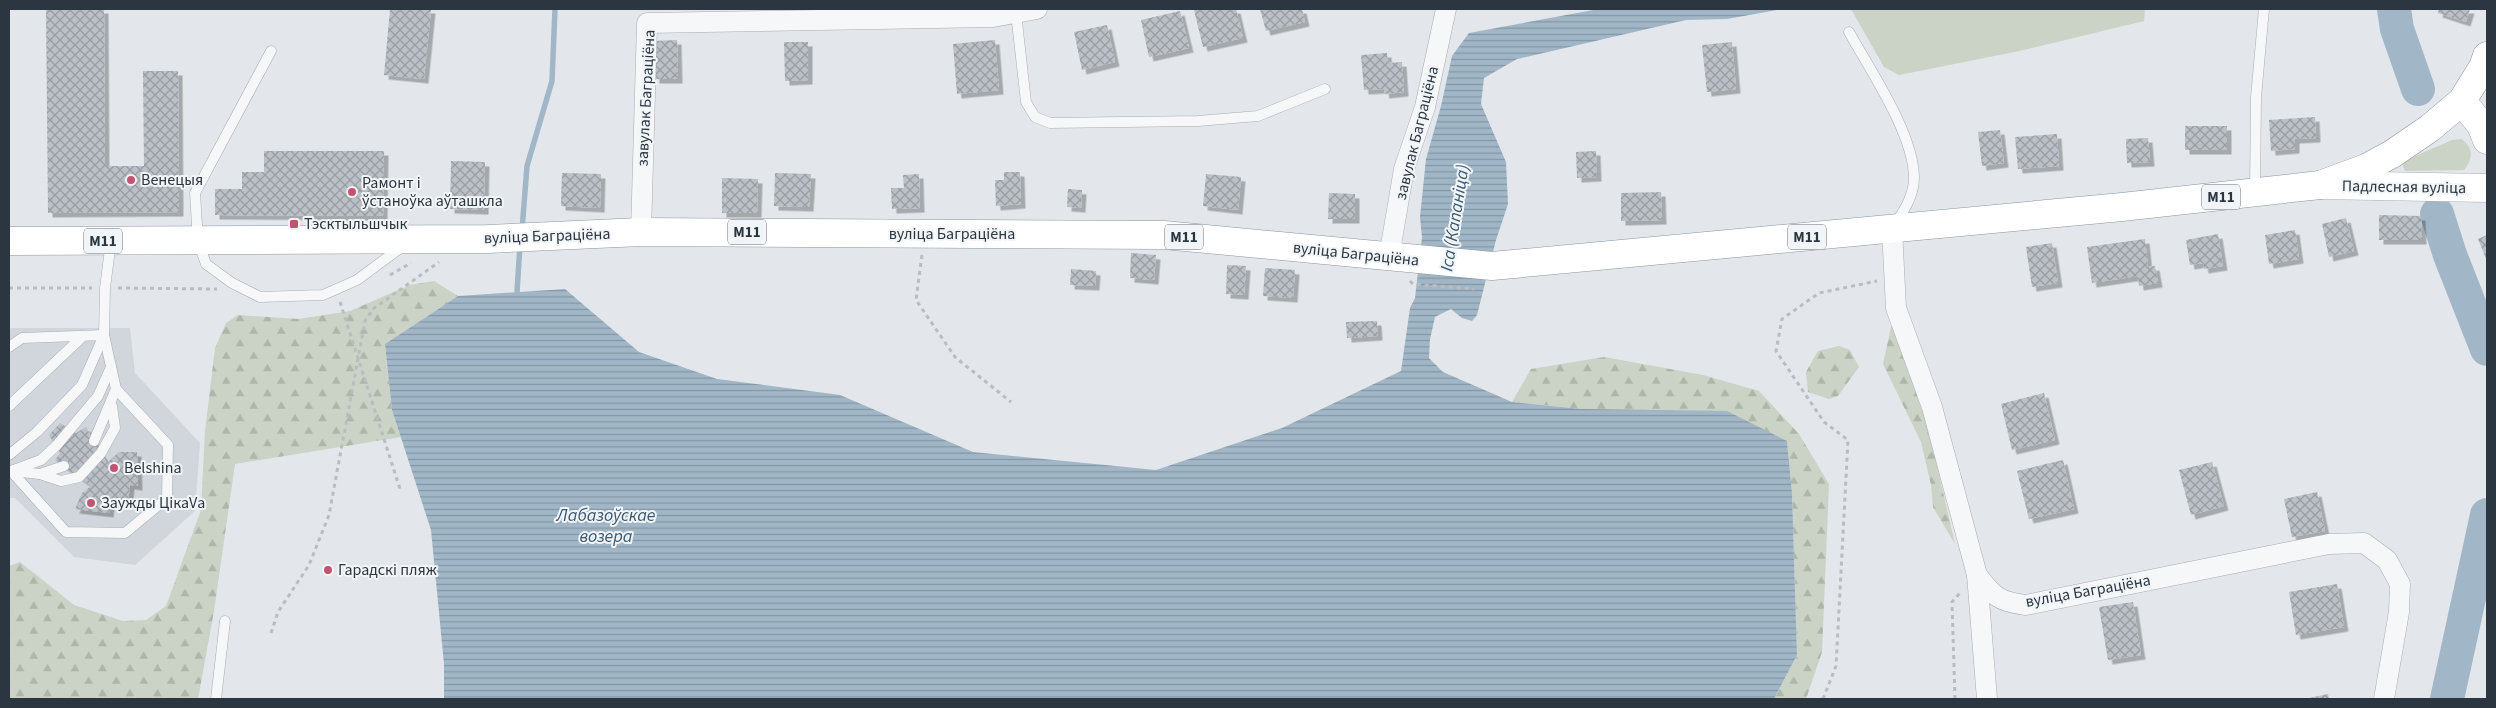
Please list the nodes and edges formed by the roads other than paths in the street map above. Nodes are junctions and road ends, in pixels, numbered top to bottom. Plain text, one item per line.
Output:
1 (1038, 9) edge
2 (1446, 9) edge
3 (2264, 9) edge
4 (1016, 12) junction
5 (1848, 32) dead end
6 (271, 51) dead end
7 (2487, 56) edge
8 (1325, 88) dead end
9 (2462, 101) junction
10 (2487, 140) edge
11 (2320, 186) junction
12 (2487, 188) edge
13 (2255, 194) junction
14 (1892, 229) junction
15 (641, 232) junction
16 (412, 240) junction
17 (9, 241) edge
18 (198, 241) junction
19 (111, 242) junction
20 (1389, 257) junction
21 (104, 335) junction
22 (83, 336) junction
23 (9, 348) edge
24 (111, 367) junction
25 (116, 388) junction
26 (111, 402) junction
27 (9, 406) edge
28 (94, 441) dead end
29 (9, 455) edge
30 (64, 466) dead end
31 (10, 471) edge
32 (40, 474) junction
33 (1977, 575) junction
34 (225, 621) dead end
35 (216, 699) edge
36 (1987, 699) edge
37 (2384, 699) edge

1 - 4 street, завулак Баграціёна
2 - 20 street, завулак Баграціёна
3 - 13 lane
4 - 8 lane
4 - 15 street, завулак Баграціёна
5 - 14 lane
6 - 18 lane
7 - 9 main road, М11
9 - 10 main road
9 - 11 main road, М11
11 - 12 main road, Падлесная вуліца
11 - 13 main road, вуліца Баграціёна / М11
13 - 14 main road, вуліца Баграціёна / М11
14 - 20 main road, вуліца Баграціёна / М11
14 - 33 street, вуліца Баграціёна
15 - 16 main road, вуліца Баграціёна / М11
15 - 20 main road, вуліца Баграціёна / М11
16 - 18 main road, вуліца Баграціёна / М11
16 - 18 lane
17 - 19 main road, вуліца Баграціёна / М11
18 - 19 main road, вуліца Баграціёна / М11
19 - 21 lane
21 - 22 lane
21 - 24 lane
21 - 29 lane
22 - 23 lane
22 - 27 lane
24 - 25 lane
24 - 31 lane
25 - 26 lane
25 - 31 lane
26 - 28 lane
26 - 32 lane
30 - 32 lane
31 - 32 lane
33 - 36 street
33 - 37 street, вуліца Баграціёна
34 - 35 lane

